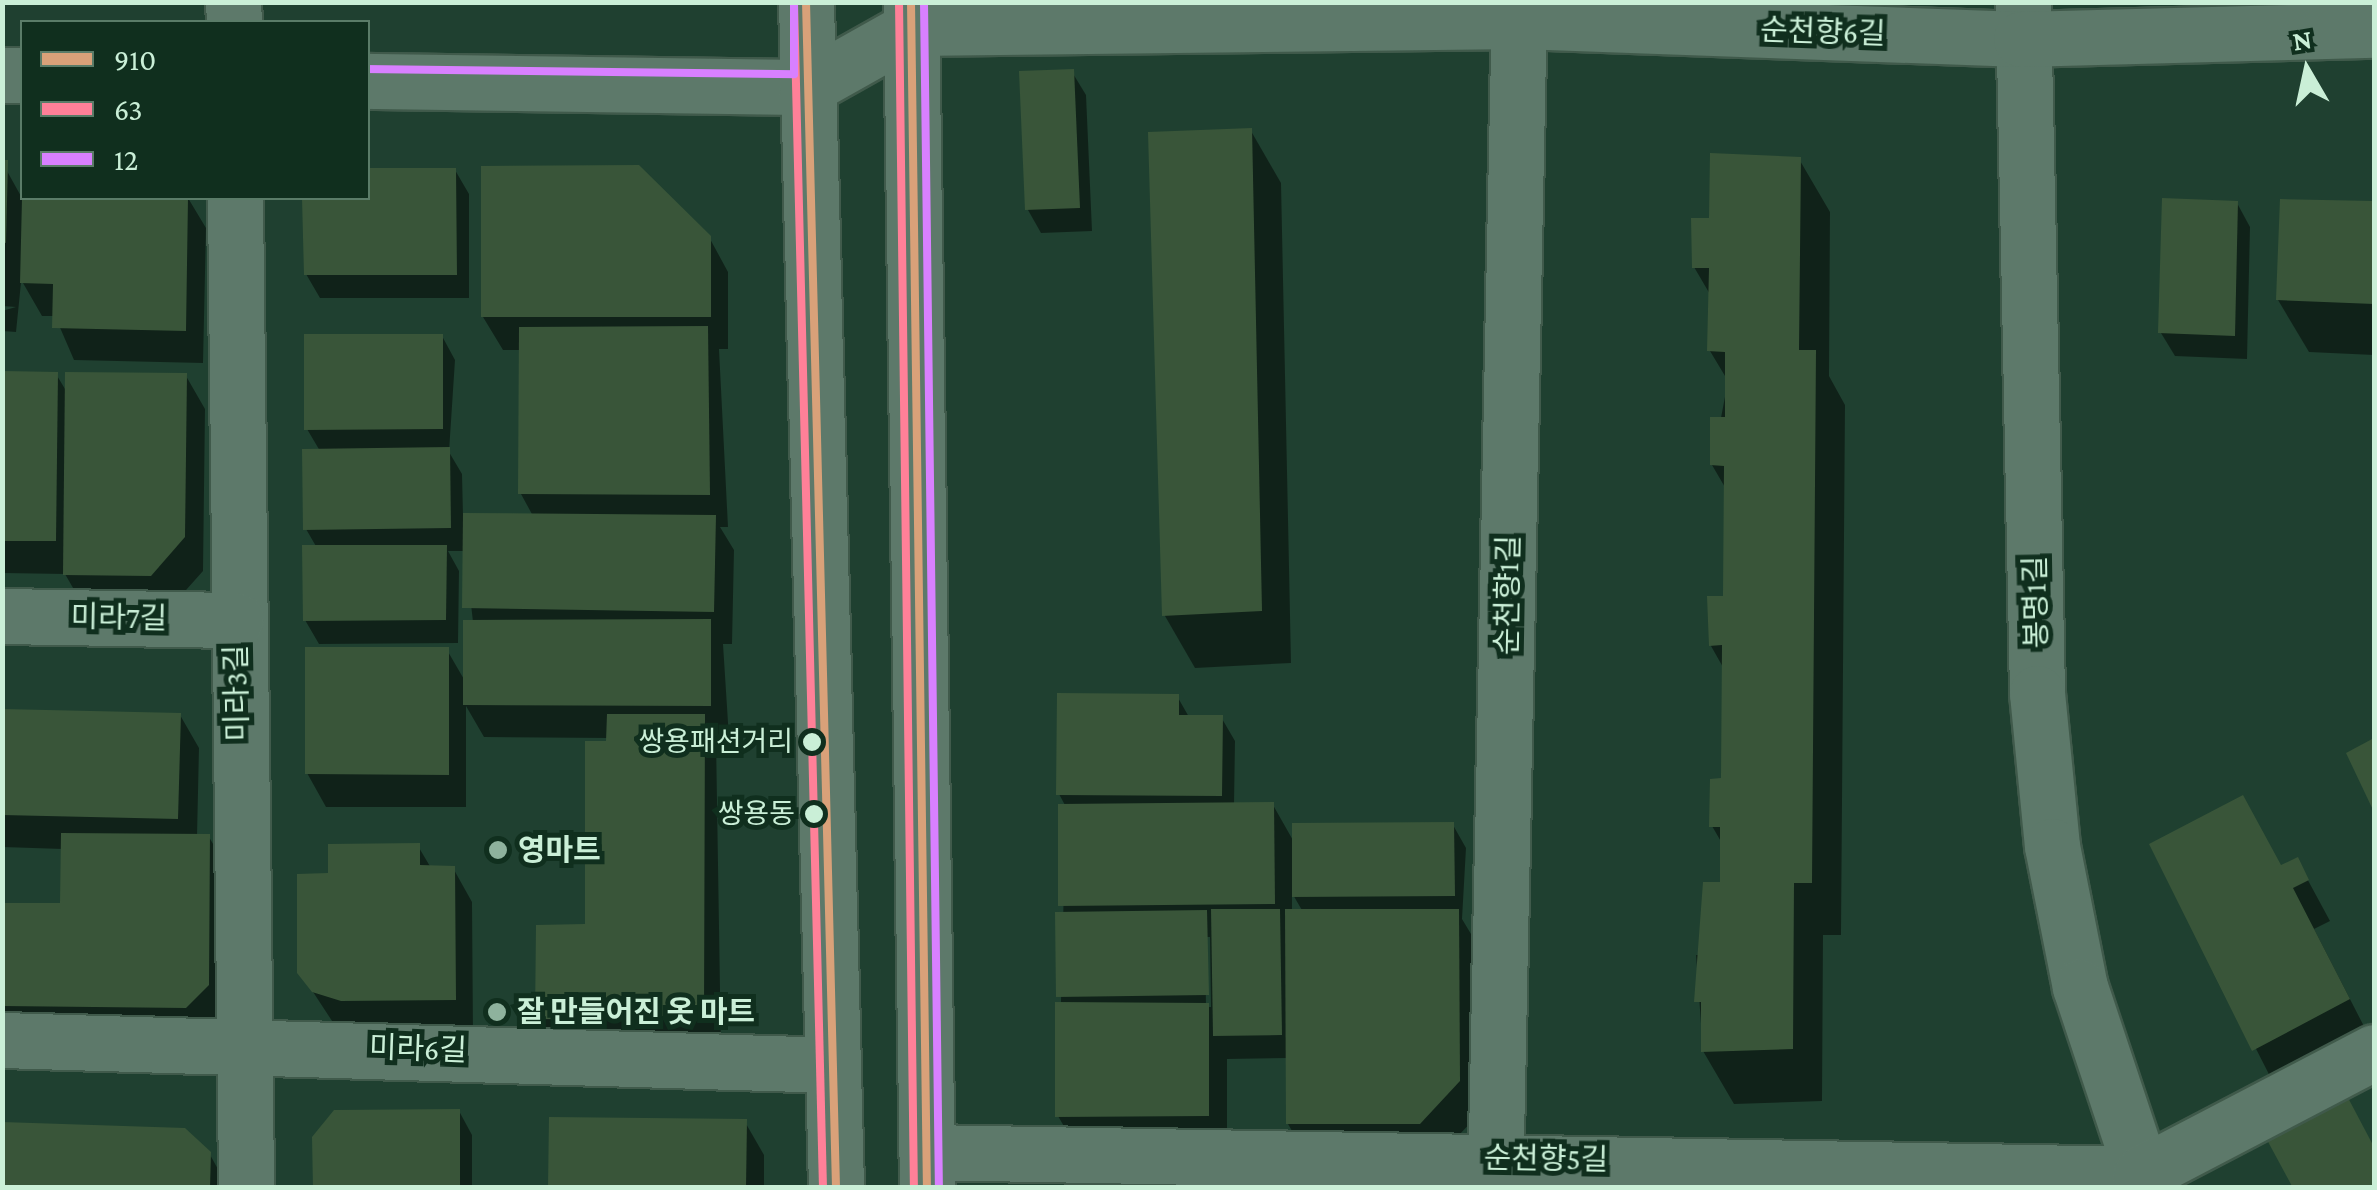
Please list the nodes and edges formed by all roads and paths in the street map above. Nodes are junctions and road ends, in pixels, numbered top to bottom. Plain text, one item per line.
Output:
1 (806, 2) edge
2 (1520, 12) edge
3 (912, 15) edge
4 (2022, 21) edge
5 (2374, 30) edge
6 (370, 81) edge
7 (807, 87) junction
8 (235, 200) edge
9 (2, 616) edge
10 (236, 620) junction
11 (2, 1040) edge
12 (242, 1043) junction
13 (2374, 1052) edge
14 (832, 1065) junction
15 (927, 1170) edge
16 (1495, 1172) edge
17 (2144, 1181) edge
18 (246, 1188) edge
19 (836, 1188) edge

1 - 7 street
2 - 3 street, 순천향6길
2 - 4 street, 순천향6길
2 - 16 street, 순천향1길
3 - 7 street
3 - 15 street
4 - 5 street, 순천향6길
4 - 17 street, 봉명1길
6 - 7 street
7 - 14 street
8 - 10 street, 미라3길
9 - 10 street, 미라7길
10 - 12 street, 미라3길
11 - 12 street, 미라6길
12 - 14 street, 미라6길
12 - 18 street, 미라3길
13 - 17 street, 순천향5길
14 - 19 street
15 - 16 street, 순천향5길
16 - 17 street, 순천향5길

